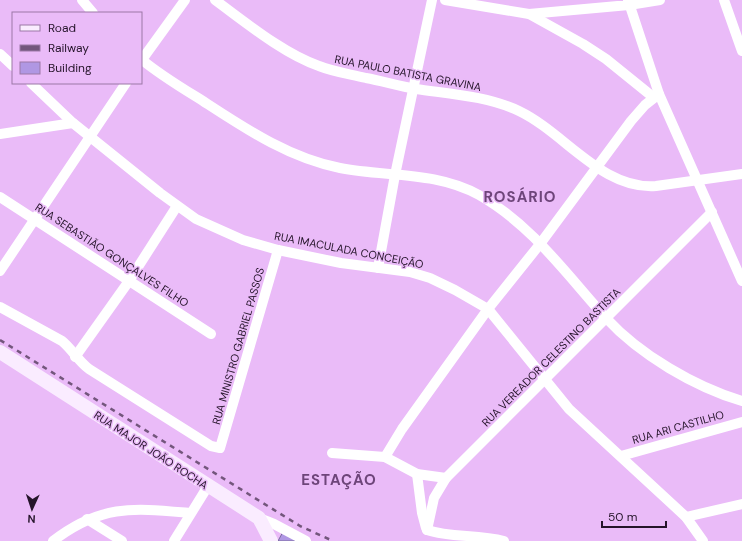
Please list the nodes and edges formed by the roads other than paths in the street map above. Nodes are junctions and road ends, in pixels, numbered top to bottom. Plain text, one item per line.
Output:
1 (82, 0) edge
2 (185, 0) edge
3 (214, 0) edge
4 (432, 0) edge
5 (445, 0) edge
6 (660, 0) edge
7 (724, 0) edge
8 (628, 3) edge
9 (92, 12) edge
10 (529, 14) junction
11 (742, 51) edge
12 (142, 59) edge
13 (142, 61) edge
14 (32, 84) edge
15 (125, 84) edge
16 (413, 88) junction
17 (656, 95) junction
18 (73, 123) junction
19 (0, 134) edge
20 (90, 137) junction
21 (597, 167) junction
22 (742, 174) edge
23 (395, 175) junction
24 (698, 181) junction
25 (0, 197) edge
26 (177, 206) junction
27 (712, 212) junction
28 (36, 219) junction
29 (540, 244) junction
30 (278, 250) junction
31 (378, 268) junction
32 (0, 271) edge
33 (742, 280) edge
34 (129, 281) junction
35 (0, 307) edge
36 (488, 309) junction
37 (607, 319) junction
38 (211, 334) dead end
39 (0, 352) edge
40 (76, 357) junction
41 (546, 379) junction
42 (742, 401) edge
43 (742, 422) edge
44 (332, 453) dead end
45 (621, 456) junction
46 (385, 457) junction
47 (417, 474) junction
48 (446, 478) junction
49 (208, 486) junction
50 (742, 504) edge
51 (190, 513) junction
52 (686, 517) junction
53 (259, 518) junction
54 (87, 519) junction
55 (427, 530) junction
56 (53, 541) edge
57 (122, 541) edge
58 (174, 541) edge
59 (271, 541) edge
60 (306, 541) edge
61 (504, 541) edge
62 (703, 541) edge

1 - 9 street
2 - 12 street
3 - 16 street, RUA PAULO BATISTA GRAVINA
4 - 16 street
5 - 10 street
6 - 8 street
7 - 11 street
8 - 10 street
8 - 17 street
10 - 17 street
13 - 23 street
14 - 18 street, RUA IMACULADA CONCEIÇÃO
15 - 20 street
16 - 21 street, RUA PAULO BATISTA GRAVINA
16 - 23 street
17 - 21 street
17 - 24 street
18 - 19 street
18 - 20 street, RUA IMACULADA CONCEIÇÃO
20 - 26 street, RUA IMACULADA CONCEIÇÃO
20 - 28 street
21 - 24 street, RUA PAULO BATISTA GRAVINA
21 - 29 street
22 - 24 street, RUA PAULO BATISTA GRAVINA
23 - 29 street
23 - 31 street
24 - 27 street
25 - 28 street, RUA SEBASTIÃO GONÇALVES FILHO
26 - 30 street, RUA IMACULADA CONCEIÇÃO
26 - 34 street
27 - 33 street
27 - 37 street, RUA VEREADOR CELESTINO BASTISTA
28 - 32 street
28 - 34 street, RUA SEBASTIÃO GONÇALVES FILHO
29 - 36 street
29 - 37 street
30 - 31 street, RUA IMACULADA CONCEIÇÃO
30 - 40 street, RUA MINISTRO GABRIEL PASSOS
31 - 36 street, RUA IMACULADA CONCEIÇÃO
34 - 38 street, RUA SEBASTIÃO GONÇALVES FILHO
34 - 40 street
35 - 40 street
36 - 41 street, RUA IMACULADA CONCEIÇÃO
36 - 46 street
37 - 41 street, RUA VEREADOR CELESTINO BASTISTA
37 - 42 street
39 - 49 main road, RUA MAJOR JOÃO ROCHA
41 - 45 street, RUA IMACULADA CONCEIÇÃO
41 - 48 street, RUA VEREADOR CELESTINO BASTISTA
43 - 45 street, RUA ARI CASTILHO
44 - 46 street
45 - 52 street, RUA IMACULADA CONCEIÇÃO
46 - 47 street
47 - 48 street
47 - 55 street
48 - 55 street, RUA VEREADOR CELESTINO BASTISTA
49 - 51 street
49 - 53 main road, RUA MAJOR JOÃO ROCHA
50 - 52 street
51 - 54 street
51 - 58 street
52 - 62 street, RUA IMACULADA CONCEIÇÃO
53 - 59 main road
53 - 60 street, RUA MAJOR JOÃO ROCHA
54 - 56 street
54 - 57 street
55 - 61 street

